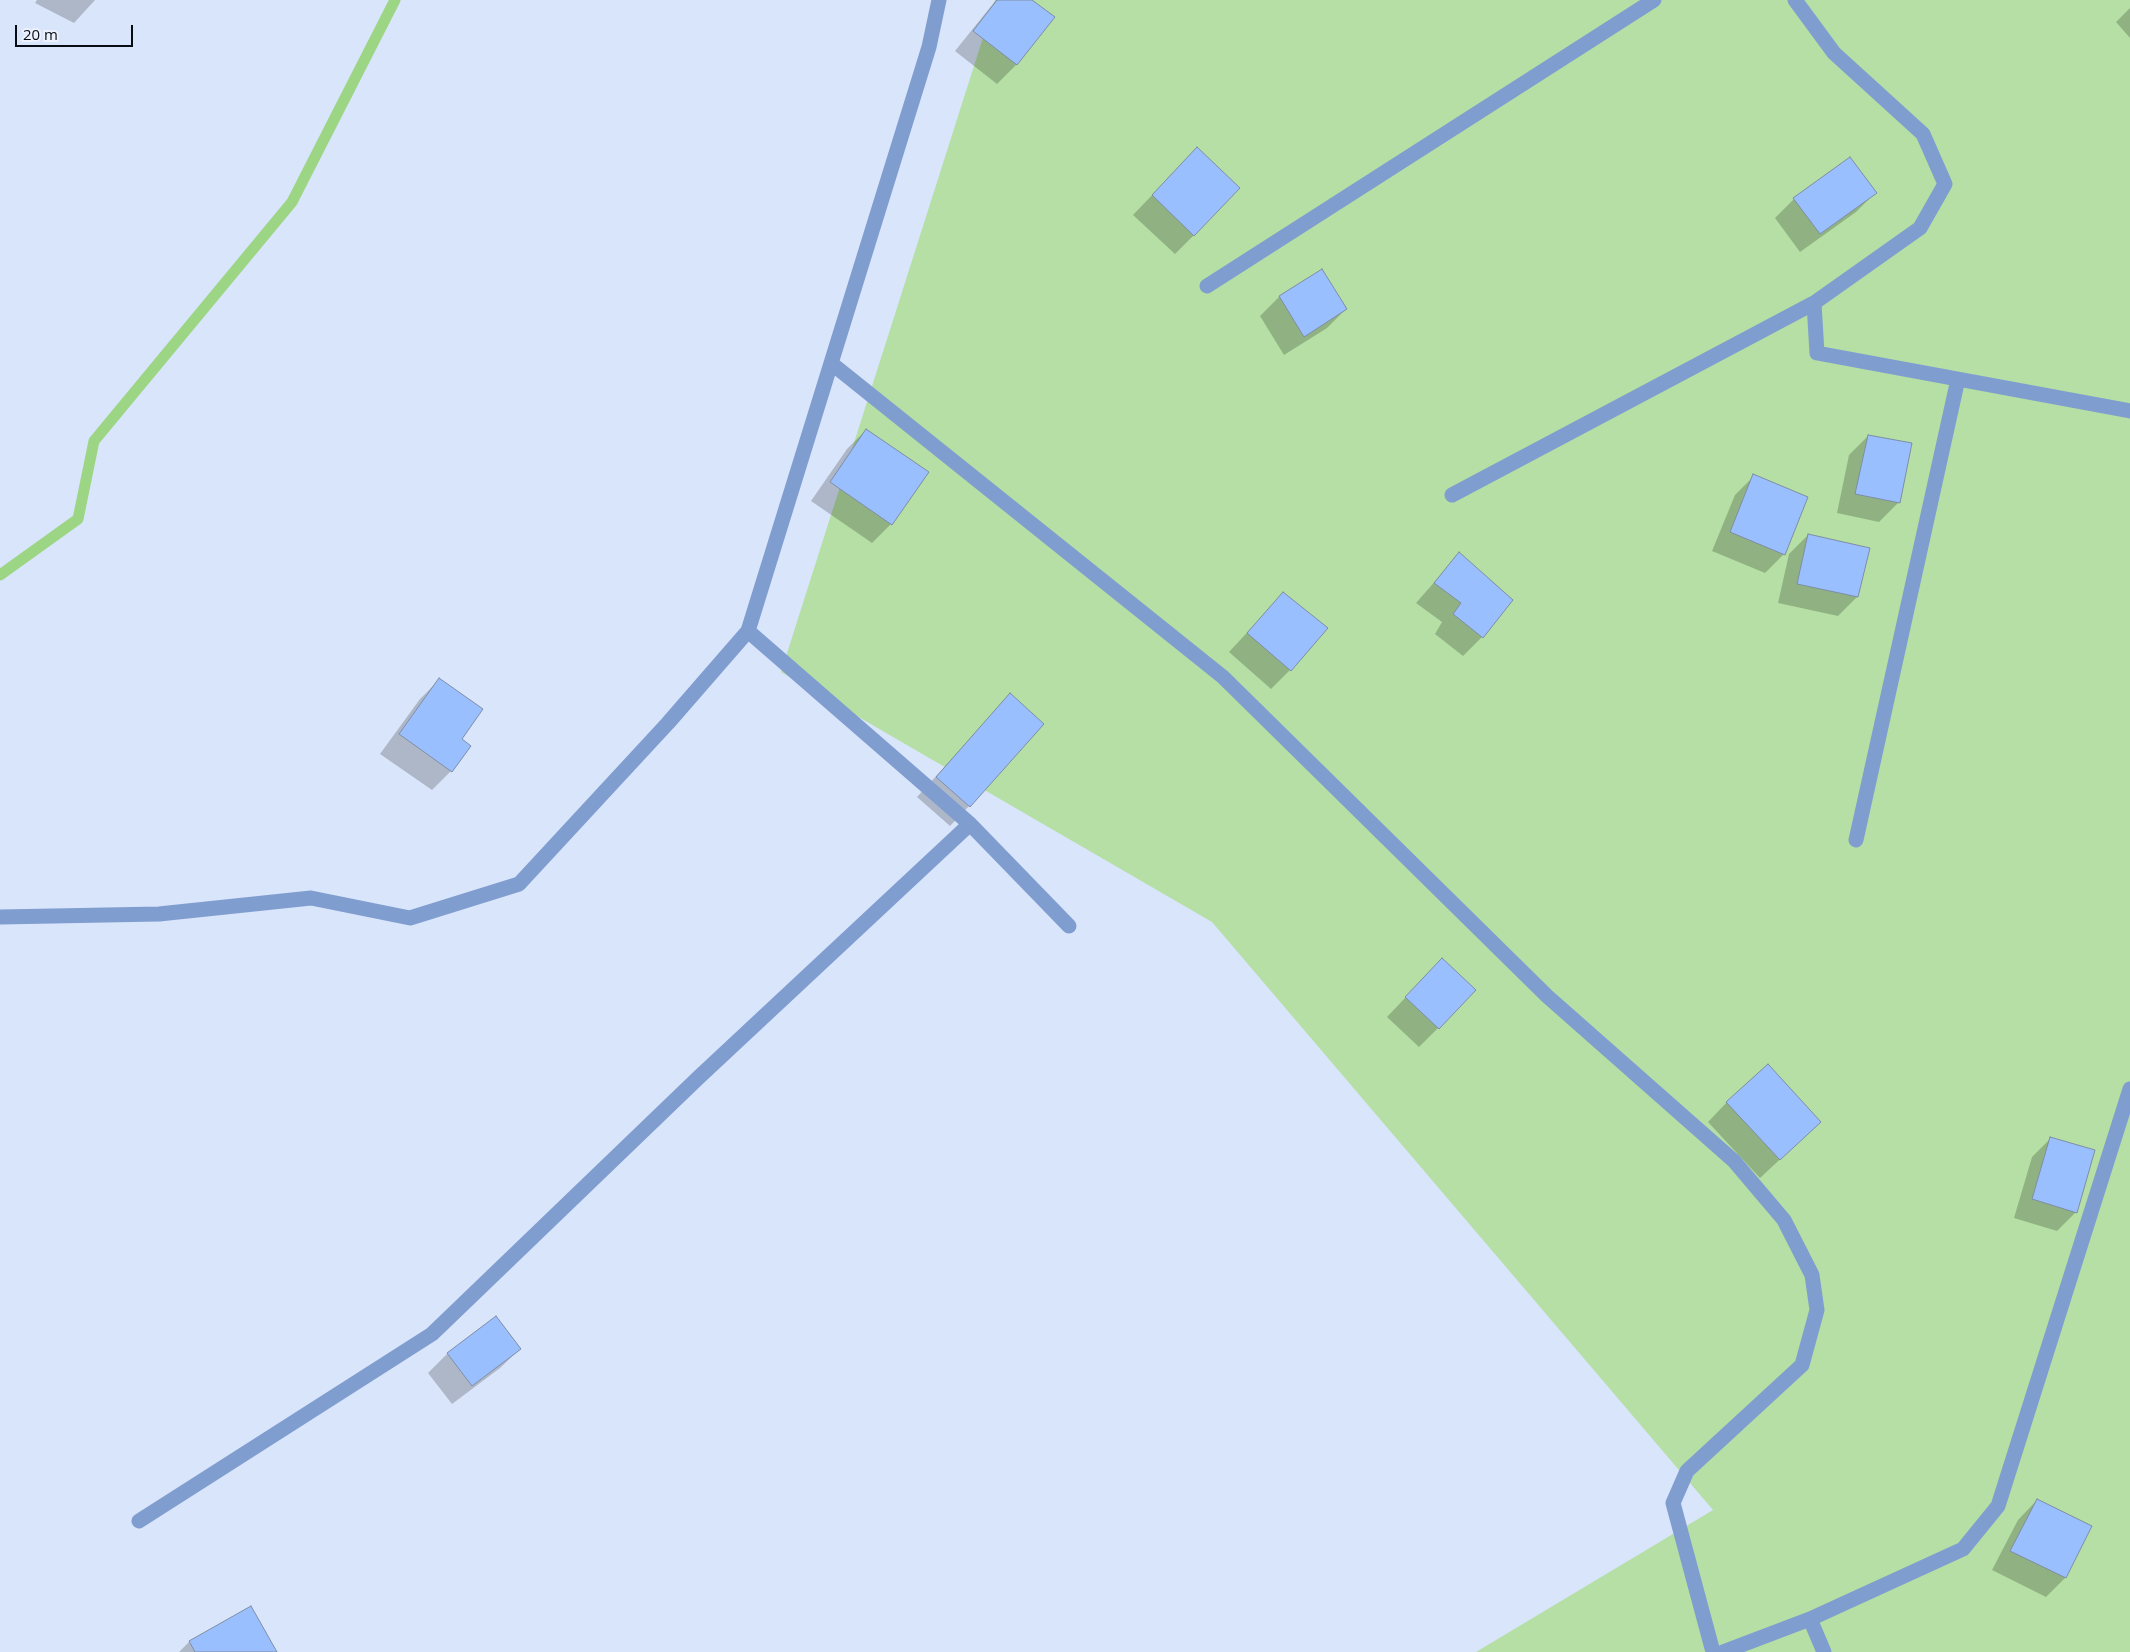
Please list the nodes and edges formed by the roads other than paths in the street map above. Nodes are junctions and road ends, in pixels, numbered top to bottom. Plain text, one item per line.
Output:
1 (939, 0) edge
2 (1654, 0) edge
3 (1795, 0) edge
4 (1207, 286) dead end
5 (1814, 303) junction
6 (831, 363) junction
7 (1958, 379) junction
8 (2130, 412) edge
9 (1452, 495) dead end
10 (748, 631) junction
11 (970, 824) junction
12 (1856, 840) dead end
13 (0, 917) edge
14 (1069, 926) dead end
15 (2130, 1089) edge
16 (139, 1521) dead end
17 (1810, 1619) junction
18 (1713, 1652) edge
19 (1723, 1652) edge
20 (1824, 1652) edge

1 - 6 street
2 - 4 street
3 - 5 street
5 - 7 street
5 - 9 street
6 - 10 street
6 - 18 street
7 - 8 street
7 - 12 street
10 - 11 street
10 - 13 street
11 - 14 street
11 - 16 street
15 - 17 street
17 - 19 street
17 - 20 street

